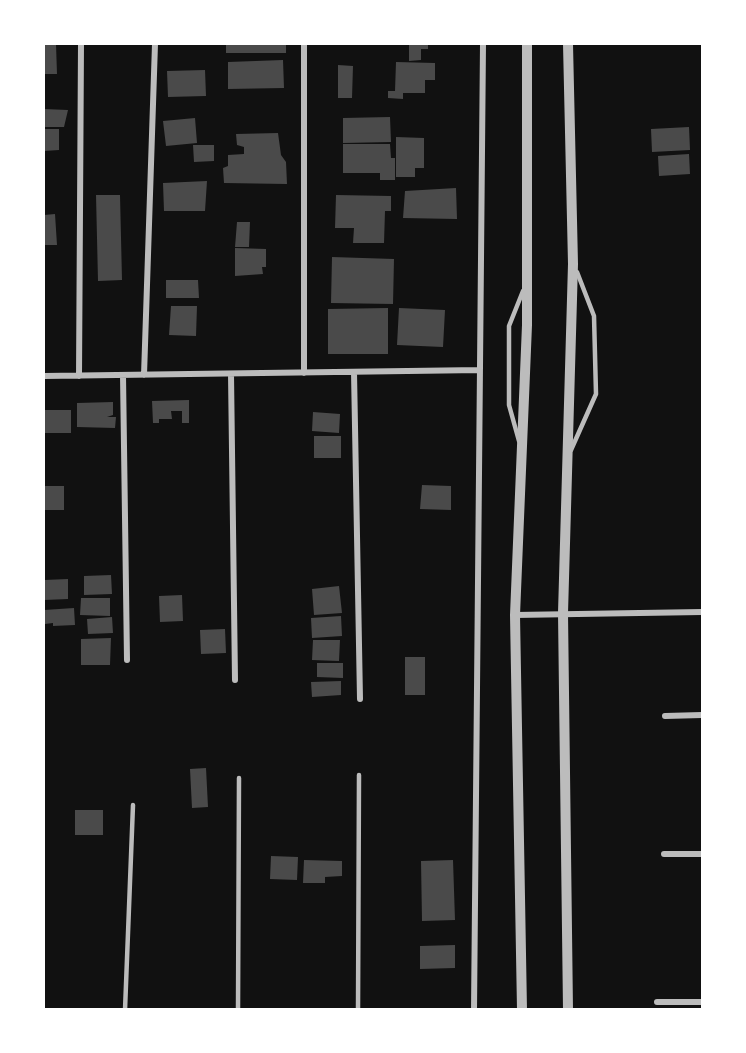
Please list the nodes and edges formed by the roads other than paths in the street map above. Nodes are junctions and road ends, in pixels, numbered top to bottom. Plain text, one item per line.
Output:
1 (81, 44) edge
2 (155, 44) edge
3 (304, 44) edge
4 (483, 44) edge
5 (527, 44) edge
6 (568, 44) edge
7 (573, 264) junction
8 (528, 280) junction
9 (480, 370) junction
10 (354, 372) junction
11 (304, 373) junction
12 (231, 374) junction
13 (123, 375) junction
14 (144, 375) junction
15 (44, 376) edge
16 (79, 376) junction
17 (522, 454) junction
18 (568, 457) junction
19 (702, 612) edge
20 (563, 613) junction
21 (515, 615) junction
22 (128, 660) dead end
23 (235, 680) dead end
24 (360, 699) dead end
25 (665, 716) dead end
26 (702, 716) edge
27 (359, 775) dead end
28 (239, 778) dead end
29 (133, 805) dead end
30 (664, 854) dead end
31 (702, 854) edge
32 (657, 1002) dead end
33 (702, 1002) edge
34 (124, 1010) edge
35 (238, 1010) edge
36 (358, 1010) edge
37 (474, 1010) edge
38 (522, 1010) edge
39 (568, 1010) edge

1 - 16 street
2 - 14 street
3 - 11 street
4 - 9 street
5 - 8 street
6 - 7 street
7 - 18 street
7 - 18 lane
8 - 17 street
8 - 17 lane
9 - 10 street
9 - 37 street
10 - 11 street
10 - 24 street
11 - 12 street
12 - 14 street
12 - 23 street
13 - 14 street
13 - 16 street
13 - 22 street
15 - 16 street
17 - 21 street
18 - 20 street
19 - 20 street
20 - 21 street
20 - 39 street
21 - 38 street
25 - 26 street
27 - 36 lane
28 - 35 lane
29 - 34 lane
30 - 31 street
32 - 33 street

